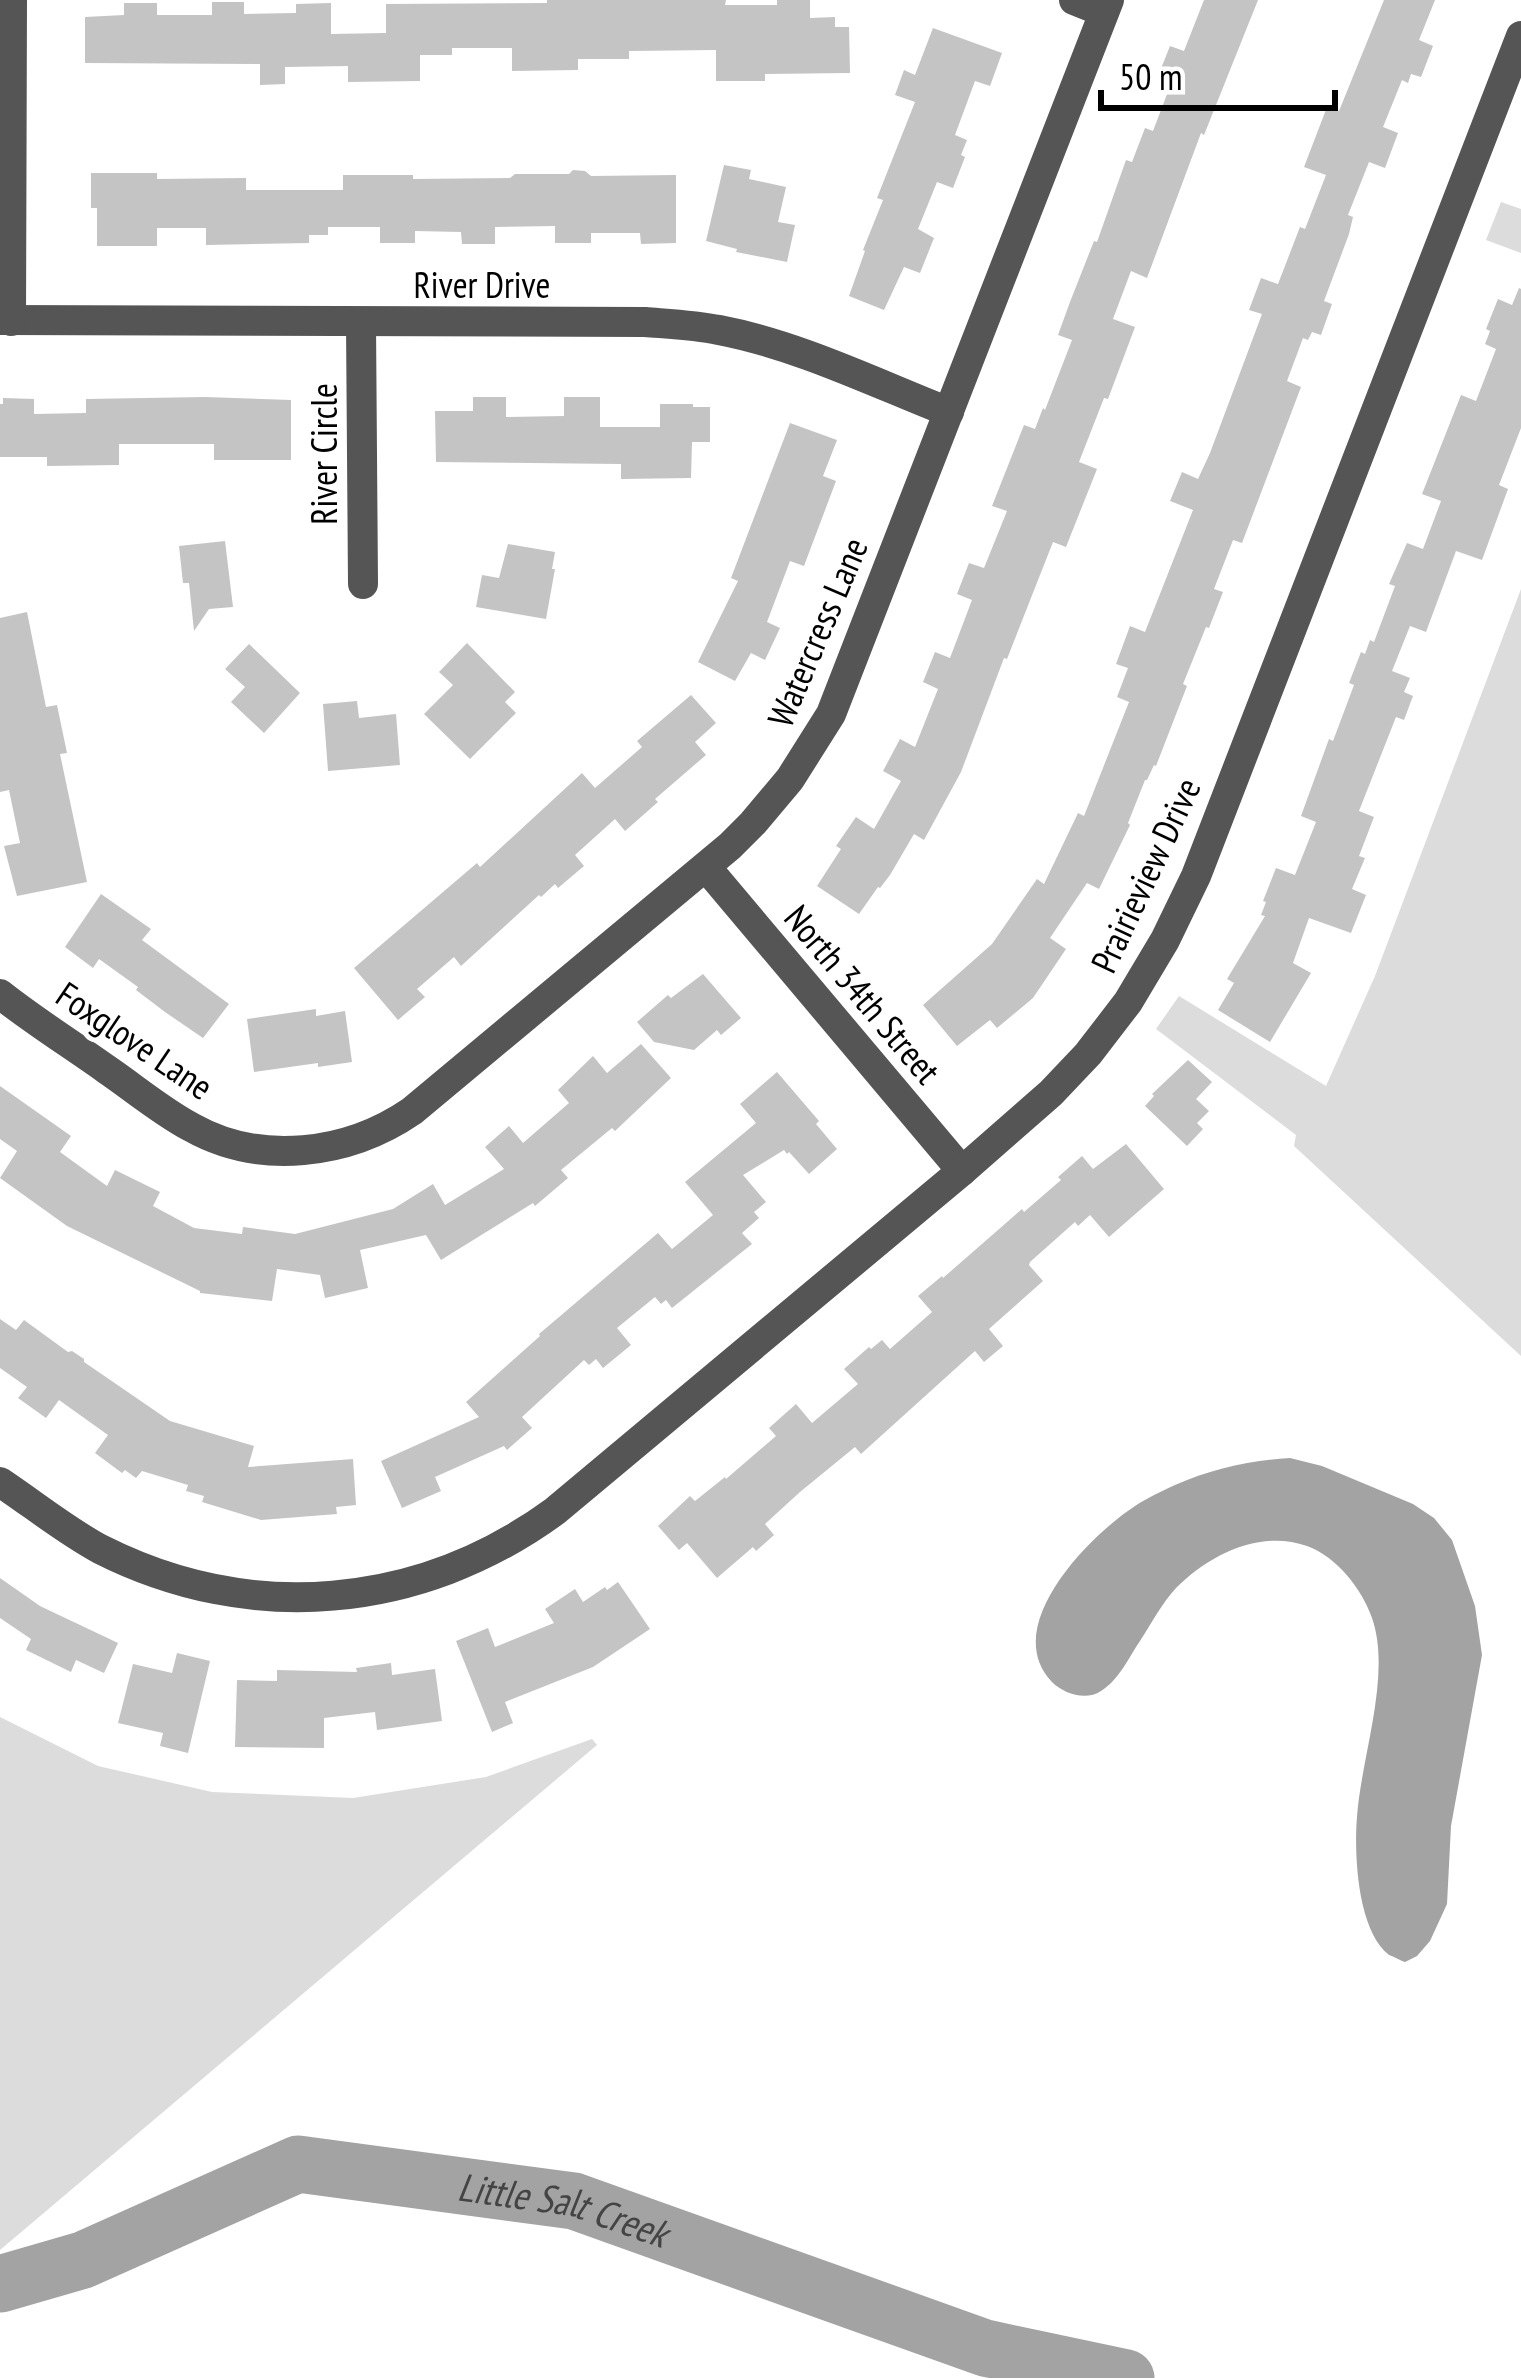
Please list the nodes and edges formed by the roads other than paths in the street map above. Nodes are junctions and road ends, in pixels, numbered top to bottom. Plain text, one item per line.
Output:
1 (12, 0) edge
2 (1074, 0) edge
3 (1106, 6) edge
4 (1521, 36) edge
5 (6, 320) edge
6 (361, 323) junction
7 (949, 412) junction
8 (363, 584) dead end
9 (706, 867) junction
10 (0, 994) edge
11 (302, 1151) joint
12 (962, 1171) junction
13 (0, 1482) edge

1 - 5 street
2 - 3 street
3 - 7 street, Watercress Lane
4 - 12 street, Prairieview Drive
5 - 6 street, River Drive
6 - 7 street, River Drive
6 - 8 street, River Circle
7 - 9 street, Watercress Lane
9 - 11 street, Watercress Lane
9 - 12 street, North 34th Street
10 - 11 street, Foxglove Lane
12 - 13 street, Prairieview Drive

